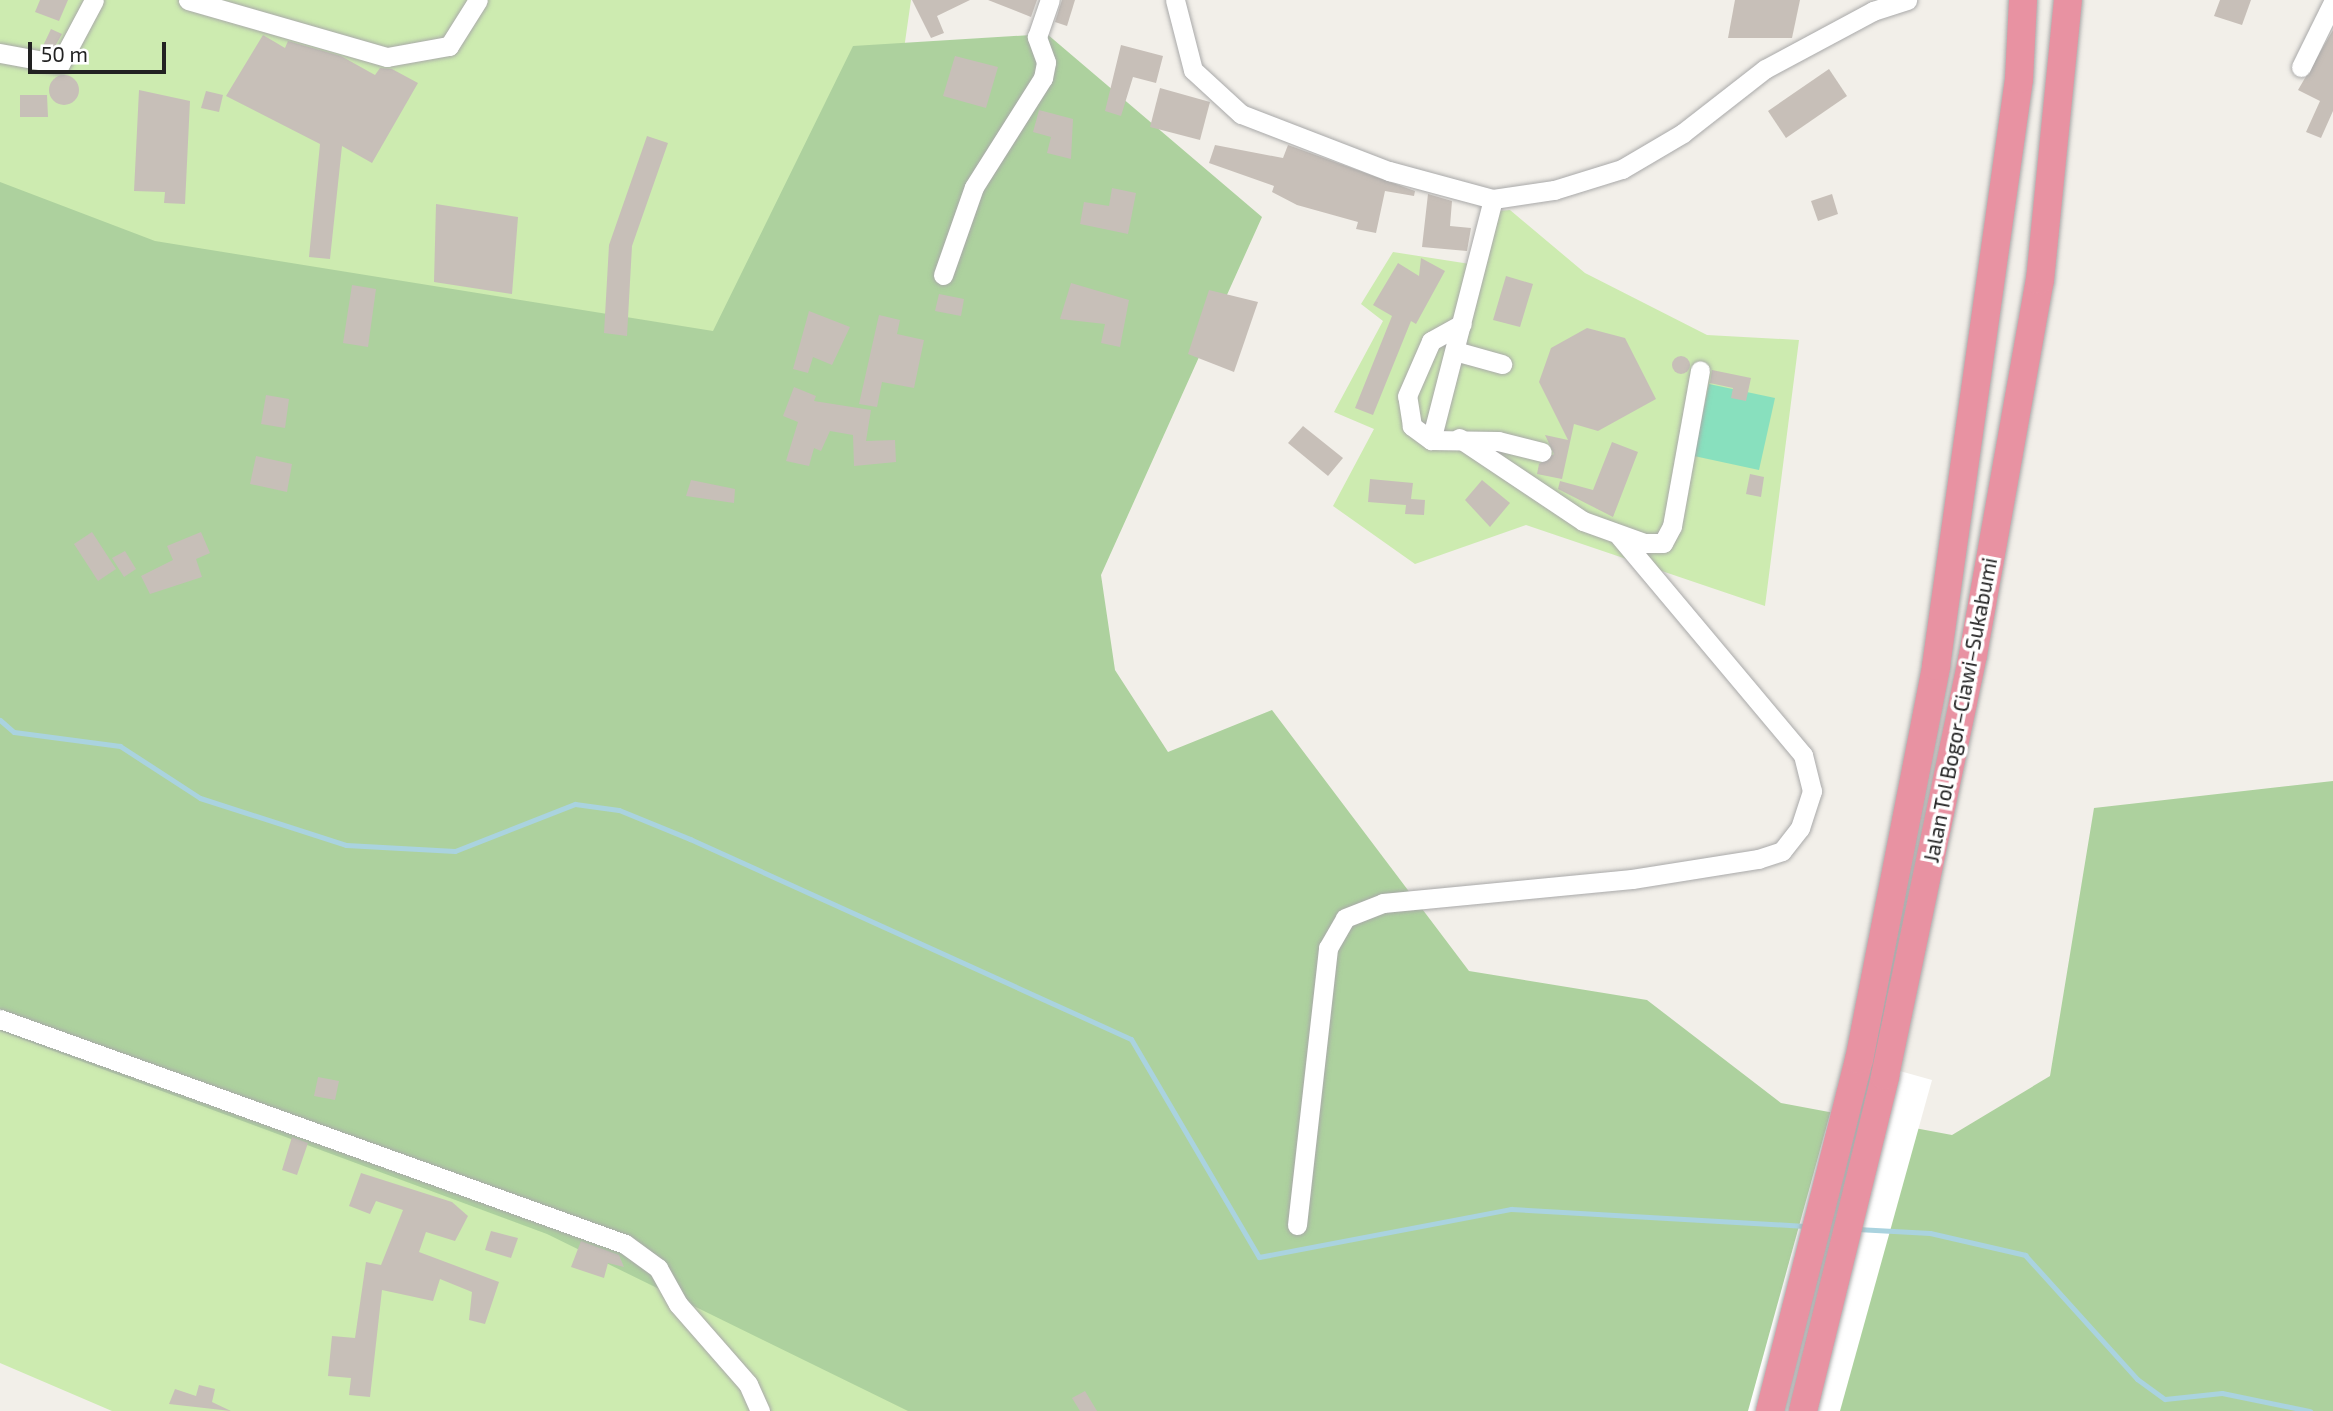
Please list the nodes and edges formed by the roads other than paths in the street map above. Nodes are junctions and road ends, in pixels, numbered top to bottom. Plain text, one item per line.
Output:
1 (94, 0) edge
2 (188, 0) edge
3 (478, 0) edge
4 (1050, 0) edge
5 (1175, 0) edge
6 (1907, 0) edge
7 (2023, 0) edge
8 (2068, 0) edge
9 (2333, 2) edge
10 (0, 53) edge
11 (2301, 67) dead end
12 (1493, 199) junction
13 (943, 275) dead end
14 (1462, 324) junction
15 (1455, 351) junction
16 (1502, 364) dead end
17 (1700, 370) dead end
18 (1459, 439) junction
19 (1431, 440) junction
20 (1542, 452) dead end
21 (1619, 536) junction
22 (0, 1019) edge
23 (1297, 1226) dead end
24 (760, 1411) edge
25 (1770, 1411) edge
26 (1803, 1411) edge

1 - 10 street
2 - 3 street
4 - 13 street
5 - 12 street
6 - 12 street
7 - 25 highway, Jalan Tol Bogor–Ciawi–Sukabumi
8 - 26 highway, Jalan Tol Bogor–Ciawi–Sukabumi
9 - 11 street
12 - 14 street
14 - 15 street
14 - 19 street
15 - 16 street
15 - 19 street
17 - 21 street
18 - 19 street
18 - 20 street
18 - 21 street
21 - 23 street
22 - 24 street

